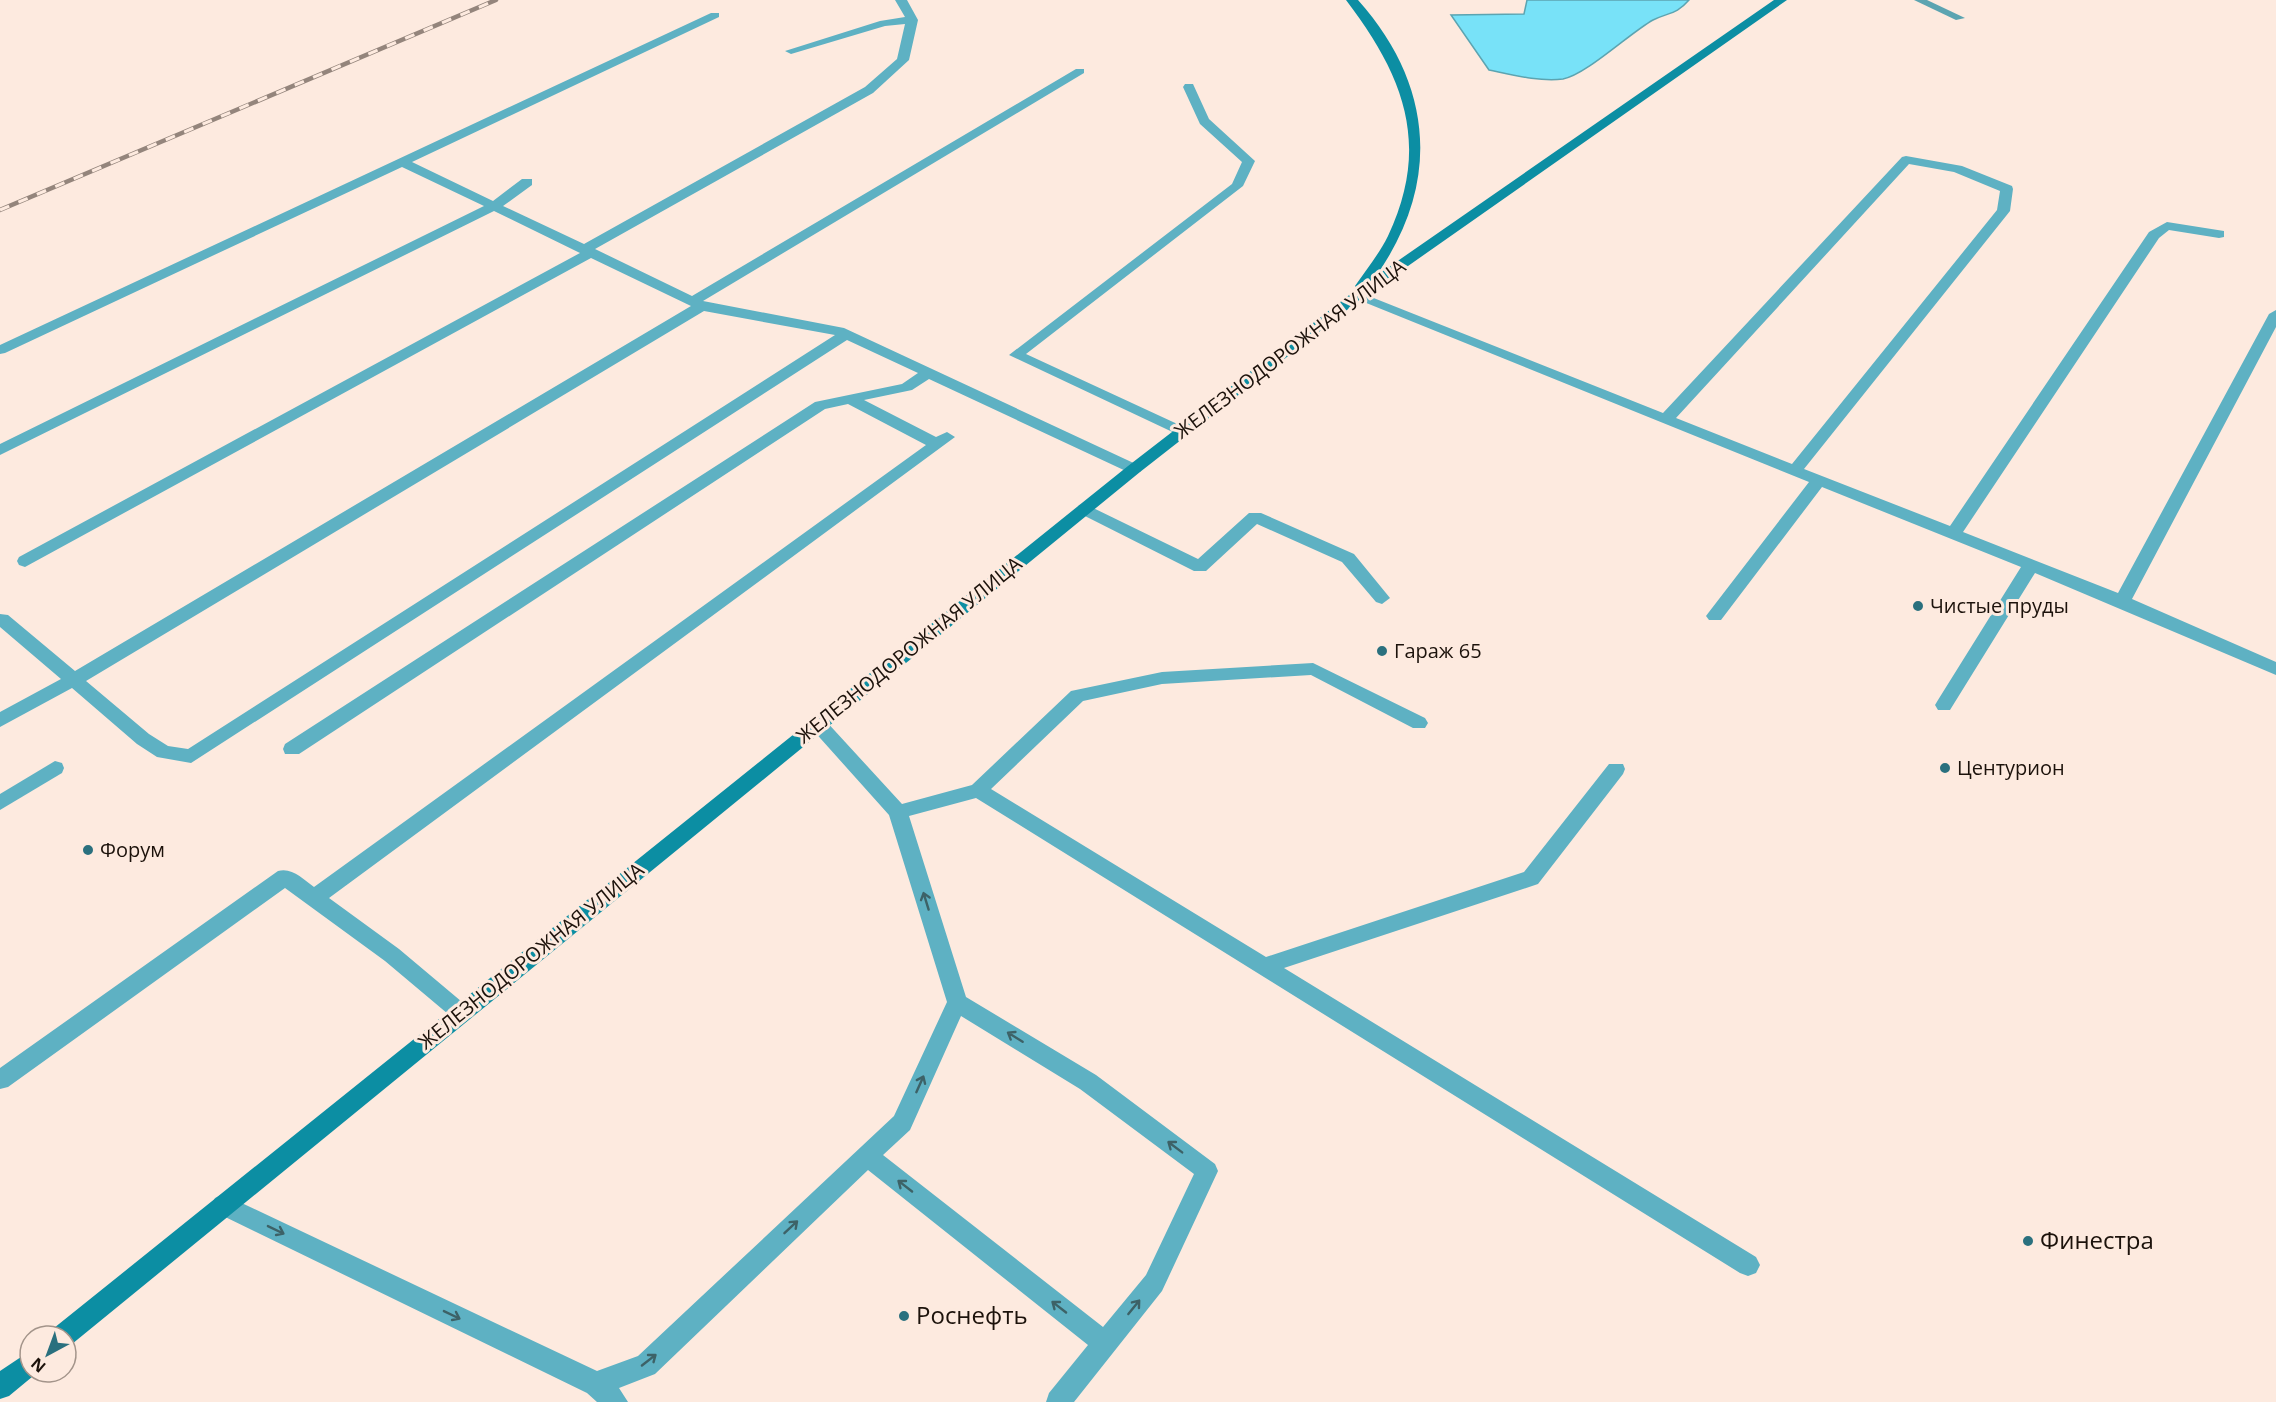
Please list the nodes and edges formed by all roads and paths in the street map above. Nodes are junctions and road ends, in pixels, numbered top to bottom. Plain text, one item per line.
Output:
1 (901, 0) edge
2 (1352, 0) edge
3 (1781, 0) edge
4 (716, 15) dead end
5 (912, 20) junction
6 (791, 51) dead end
7 (1080, 71) dead end
8 (1189, 87) dead end
9 (400, 161) junction
10 (527, 182) dead end
11 (494, 206) junction
12 (2219, 234) dead end
13 (588, 251) junction
14 (1356, 296) junction
15 (697, 304) junction
16 (2276, 314) edge
17 (846, 334) junction
18 (0, 350) edge
19 (928, 373) junction
20 (850, 399) junction
21 (1666, 419) junction
22 (1181, 431) junction
23 (0, 450) edge
24 (1134, 469) junction
25 (1795, 470) junction
26 (1819, 480) junction
27 (1084, 509) junction
28 (1953, 534) junction
29 (25, 561) dead end
30 (2031, 565) junction
31 (1382, 598) dead end
32 (2122, 601) junction
33 (1714, 616) dead end
34 (2, 619) dead end
35 (2276, 669) edge
36 (72, 678) junction
37 (1944, 705) dead end
38 (0, 720) edge
39 (1419, 723) dead end
40 (818, 724) junction
41 (292, 749) dead end
42 (55, 768) dead end
43 (1616, 769) dead end
44 (978, 790) junction
45 (0, 802) edge
46 (898, 812) junction
47 (314, 898) junction
48 (1264, 966) junction
49 (957, 1002) junction
50 (461, 1013) junction
51 (0, 1080) edge
52 (867, 1156) junction
53 (223, 1205) junction
54 (1748, 1265) dead end
55 (78, 1324) edge
56 (1104, 1343) junction
57 (18, 1373) edge
58 (596, 1384) junction
59 (0, 1387) edge
60 (616, 1402) edge
61 (1058, 1402) edge

1 - 5 lane
2 - 14 main road
3 - 14 main road, ЖЕЛЕЗНОДОРОЖНАЯ УЛИЦА
4 - 9 lane
5 - 6 lane
5 - 13 lane
7 - 15 lane
8 - 22 lane
9 - 11 lane
9 - 18 lane
10 - 11 lane
11 - 13 lane
11 - 23 lane
12 - 28 lane
13 - 15 lane
13 - 29 lane
14 - 21 lane
14 - 22 main road, ЖЕЛЕЗНОДОРОЖНАЯ УЛИЦА
15 - 17 lane
15 - 36 lane
16 - 32 lane
17 - 19 lane
17 - 36 lane
19 - 20 lane
19 - 24 lane
20 - 41 lane
20 - 47 lane
21 - 25 lane
21 - 25 lane
22 - 24 main road, ЖЕЛЕЗНОДОРОЖНАЯ УЛИЦА
24 - 27 main road, ЖЕЛЕЗНОДОРОЖНАЯ УЛИЦА
25 - 26 lane
26 - 28 lane
26 - 33 lane
27 - 31 lane
27 - 40 main road, ЖЕЛЕЗНОДОРОЖНАЯ УЛИЦА
28 - 30 lane
30 - 32 lane
30 - 37 lane
32 - 35 lane
34 - 36 lane
36 - 38 lane
39 - 44 lane
40 - 46 lane
40 - 50 main road, ЖЕЛЕЗНОДОРОЖНАЯ УЛИЦА
42 - 45 lane
43 - 48 lane
44 - 46 lane
44 - 48 lane
49 -> 46 lane
47 - 50 lane
47 - 51 lane
48 - 54 lane
52 -> 49 lane
56 -> 49 lane
50 - 53 main road, ЖЕЛЕЗНОДОРОЖНАЯ УЛИЦА
56 -> 52 lane
58 -> 52 lane
53 - 55 main road, ЖЕЛЕЗНОДОРОЖНАЯ УЛИЦА
53 -> 58 lane
56 - 61 lane
57 - 59 main road
58 - 60 lane

